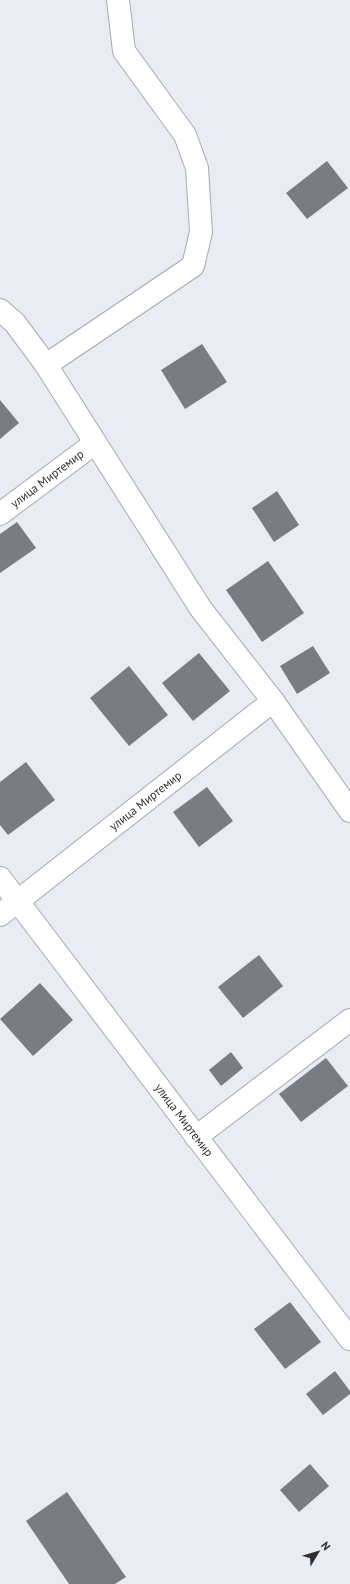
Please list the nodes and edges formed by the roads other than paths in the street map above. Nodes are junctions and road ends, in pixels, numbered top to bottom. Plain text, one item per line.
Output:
1 (118, 0) edge
2 (0, 310) edge
3 (46, 366) junction
4 (95, 443) junction
5 (0, 514) edge
6 (273, 701) junction
7 (350, 810) edge
8 (0, 878) edge
9 (18, 901) junction
10 (0, 915) edge
11 (350, 1020) edge
12 (196, 1137) junction
13 (350, 1340) edge

1 - 3 street
2 - 3 street
3 - 4 street
4 - 5 street, улица Миртемир
4 - 6 street
6 - 7 street
6 - 9 street, улица Миртемир
8 - 9 street, улица Миртемир
9 - 10 street, улица Миртемир
9 - 12 street, улица Миртемир
11 - 12 street
12 - 13 street, улица Миртемир

